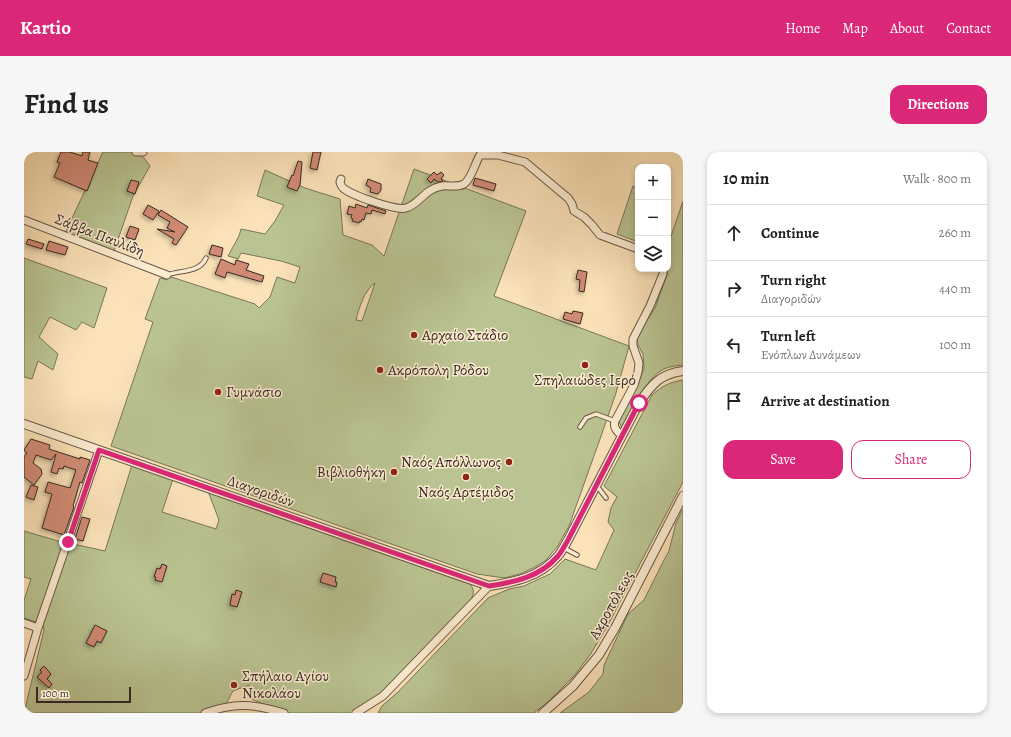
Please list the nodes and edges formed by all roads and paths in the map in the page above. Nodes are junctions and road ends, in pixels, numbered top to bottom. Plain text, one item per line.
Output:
1 (136, 152) edge
2 (143, 152) edge
3 (341, 179) dead end
4 (24, 220) edge
5 (635, 248) edge
6 (206, 258) dead end
7 (663, 272) edge
8 (167, 275) joint
9 (683, 372) edge
10 (615, 421) junction
11 (24, 424) edge
12 (580, 427) dead end
13 (622, 436) junction
14 (99, 450) junction
15 (597, 485) junction
16 (683, 496) edge
17 (606, 498) dead end
18 (563, 547) junction
19 (578, 555) dead end
20 (489, 586) junction
21 (24, 623) edge
22 (38, 628) junction
23 (24, 676) edge
24 (205, 713) edge
25 (284, 713) edge
26 (356, 713) edge
27 (543, 713) edge

1 - 2 street
3 - 5 street
4 - 8 street, Σάββα Παυλίδη
6 - 8 lane
7 - 10 street
9 - 13 street
10 - 12 lane
10 - 13 street
11 - 14 street, Διαγοριδών
13 - 15 street
14 - 20 street, Διαγοριδών
14 - 22 street
15 - 17 lane
15 - 18 street
16 - 27 street, Ακροπόλεως
18 - 19 lane
18 - 20 street
20 - 26 street
21 - 22 street
22 - 23 street
24 - 25 street

